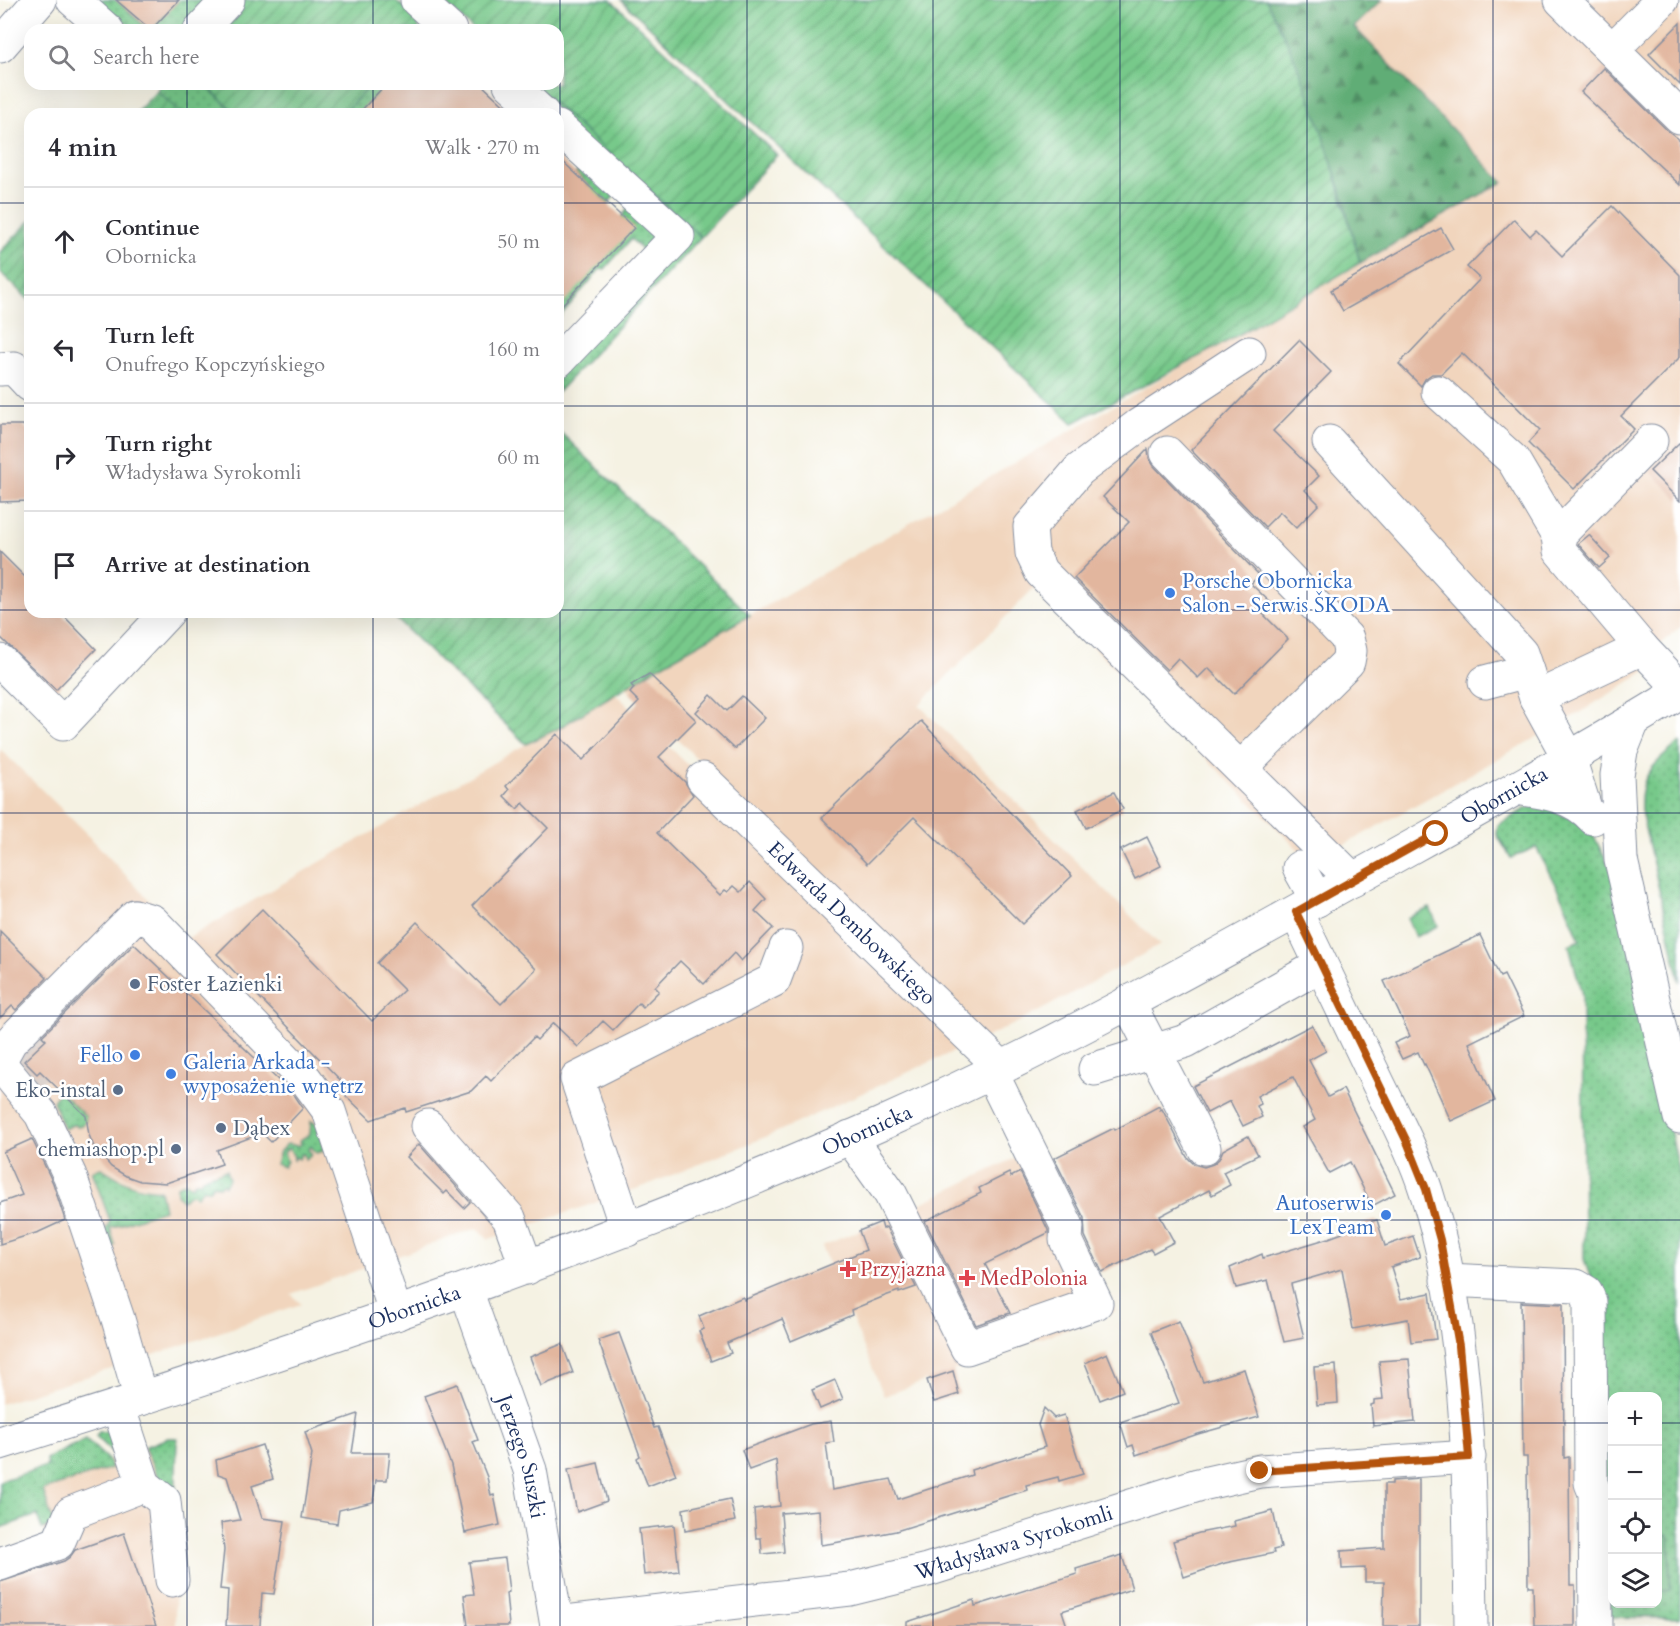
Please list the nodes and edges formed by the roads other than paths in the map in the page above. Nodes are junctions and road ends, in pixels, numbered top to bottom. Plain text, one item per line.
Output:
1 (40, 0) edge
2 (73, 0) edge
3 (228, 0) edge
4 (417, 0) edge
5 (1561, 0) edge
6 (1662, 0) edge
7 (100, 24) edge
8 (206, 24) edge
9 (443, 24) edge
10 (0, 46) edge
11 (1612, 50) junction
12 (517, 90) edge
13 (536, 108) edge
14 (1680, 117) edge
15 (564, 133) edge
16 (1249, 353) dead end
17 (564, 355) edge
18 (0, 369) edge
19 (24, 379) edge
20 (1438, 392) dead end
21 (1651, 441) dead end
22 (1329, 442) dead end
23 (1167, 453) dead end
24 (1558, 536) junction
25 (162, 618) edge
26 (1642, 648) junction
27 (0, 661) edge
28 (1485, 682) dead end
29 (1532, 685) junction
30 (1680, 690) edge
31 (1633, 721) junction
32 (1569, 758) junction
33 (1241, 768) junction
34 (704, 779) dead end
35 (1616, 786) junction
36 (1516, 788) junction
37 (1585, 808) junction
38 (1621, 860) junction
39 (1299, 868) dead end
40 (1353, 880) junction
41 (1306, 906) junction
42 (786, 948) dead end
43 (1312, 970) dead end
44 (1128, 1002) junction
45 (1153, 1051) junction
46 (0, 1062) edge
47 (996, 1069) junction
48 (1095, 1069) dead end
49 (1679, 1108) edge
50 (428, 1126) dead end
51 (850, 1137) junction
52 (1204, 1148) dead end
53 (627, 1230) junction
54 (527, 1268) junction
55 (1447, 1280) junction
56 (466, 1290) junction
57 (396, 1314) junction
58 (129, 1403) junction
59 (0, 1443) edge
60 (1469, 1457) junction
61 (144, 1485) junction
62 (0, 1563) edge
63 (172, 1580) dead end
64 (557, 1624) edge
65 (1471, 1626) edge
66 (1596, 1626) edge

1 - 10 street
2 - 7 street
3 - 8 street
4 - 9 street
5 - 11 street
6 - 11 street
11 - 14 street
12 - 13 street
15 - 17 street
16 - 33 street
18 - 19 street
20 - 24 street
21 - 24 street
22 - 29 street
23 - 33 street
24 - 26 street
25 - 27 street
26 - 29 street
26 - 30 street
28 - 29 street
29 - 32 street
30 - 31 street, Obornicka
31 - 32 street, Obornicka
31 - 35 street
32 - 35 street
32 - 36 street, Obornicka
32 - 37 street
33 - 40 street
34 - 47 street, Edwarda Dembowskiego
35 - 38 street
36 - 37 street
36 - 40 street, Obornicka
37 - 38 street
38 - 49 street
39 - 41 street
40 - 41 street, Obornicka
41 - 44 street, Obornicka
41 - 55 street
42 - 53 street
43 - 45 street
44 - 45 street
44 - 47 street, Obornicka
45 - 48 street
45 - 52 street
46 - 57 street
46 - 58 street
47 - 51 street, Obornicka
47 - 51 street, Edwarda Dembowskiego
50 - 54 street
51 - 53 street, Obornicka
53 - 54 street, Obornicka
54 - 56 street, Obornicka
55 - 60 street
55 - 66 street
56 - 57 street, Obornicka
56 - 64 street, Jerzego Suszki
57 - 58 street, Obornicka
58 - 59 street, Obornicka
58 - 61 street
60 - 64 street, Władysława Syrokomli
60 - 65 street
61 - 62 street
61 - 63 street

